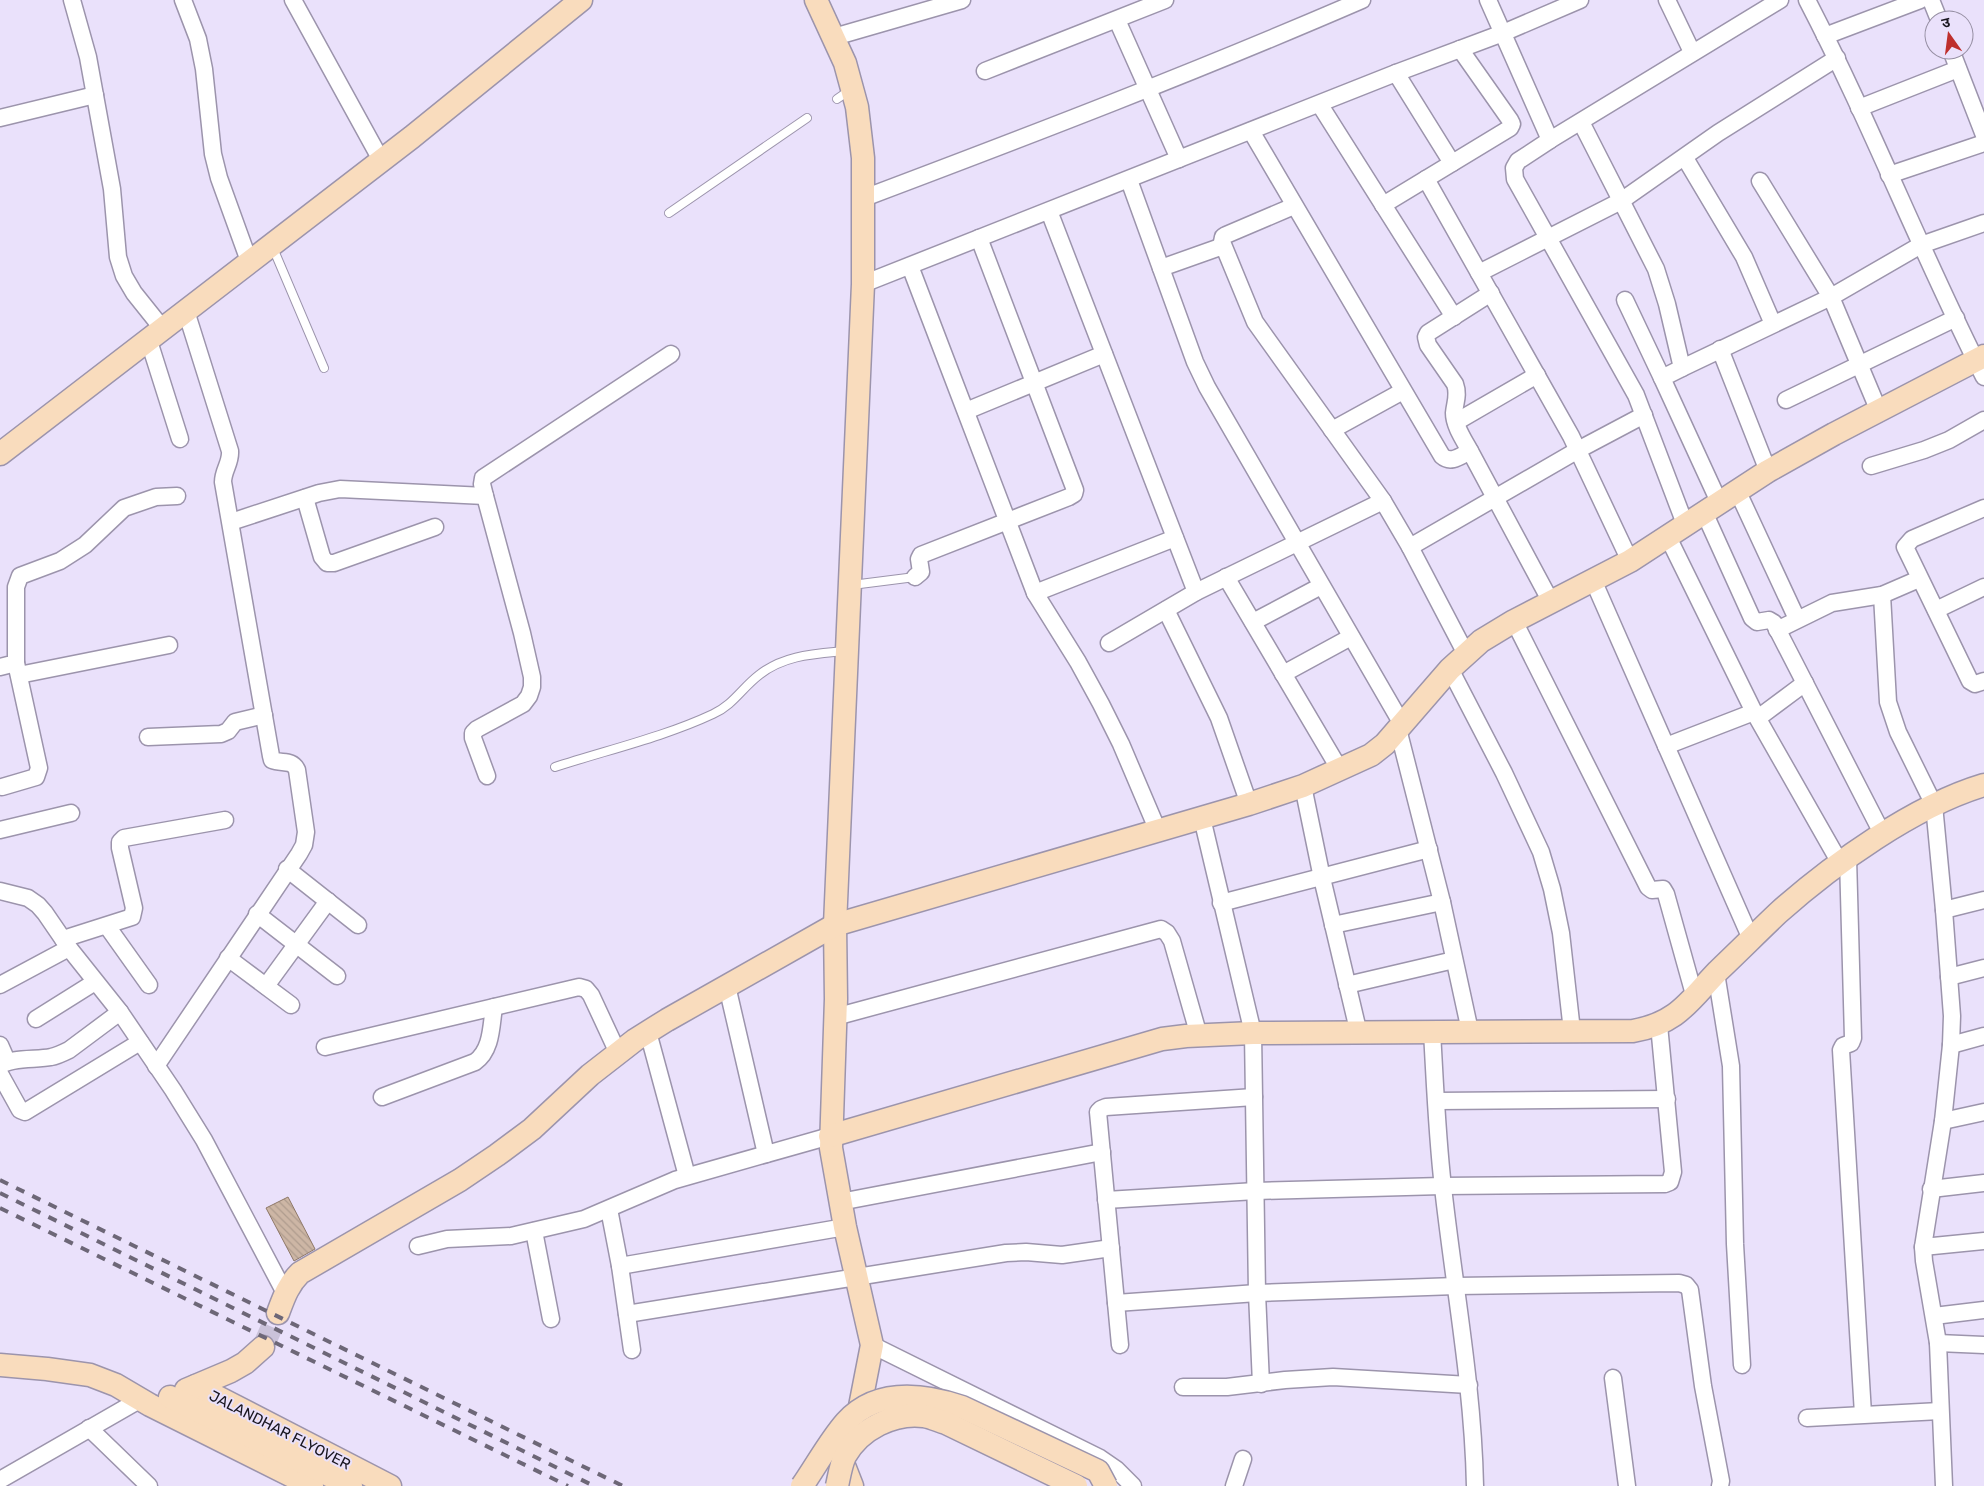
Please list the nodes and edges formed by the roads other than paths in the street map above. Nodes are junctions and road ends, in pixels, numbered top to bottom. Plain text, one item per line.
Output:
1 (72, 0) edge
2 (183, 0) edge
3 (293, 0) edge
4 (581, 0) edge
5 (816, 0) edge
6 (961, 0) edge
7 (1165, 0) edge
8 (1362, 0) edge
9 (1488, 0) edge
10 (1580, 0) edge
11 (1667, 0) edge
12 (1780, 0) edge
13 (1807, 0) edge
14 (1920, 0) edge
15 (1117, 20) junction
16 (1503, 33) junction
17 (1825, 36) junction
18 (834, 37) junction
19 (1460, 49) junction
20 (1692, 52) junction
21 (1837, 58) junction
22 (1955, 60) edge
23 (1958, 69) junction
24 (985, 71) dead end
25 (1396, 73) junction
26 (1148, 88) junction
27 (95, 94) junction
28 (1320, 105) junction
29 (1859, 108) junction
30 (0, 118) edge
31 (807, 118) dead end
32 (1580, 122) junction
33 (1251, 132) junction
34 (1984, 134) edge
35 (1550, 140) junction
36 (1984, 143) edge
37 (1685, 158) junction
38 (1179, 159) junction
39 (381, 160) junction
40 (1452, 164) junction
41 (1889, 175) junction
42 (1426, 179) junction
43 (1129, 180) junction
44 (1760, 181) dead end
45 (864, 198) junction
46 (1621, 201) junction
47 (1383, 204) junction
48 (1294, 206) junction
49 (1049, 211) junction
50 (669, 213) dead end
51 (1984, 223) edge
52 (1548, 237) junction
53 (979, 238) junction
54 (271, 244) junction
55 (1921, 245) junction
56 (1223, 246) junction
57 (249, 261) junction
58 (910, 266) junction
59 (1161, 268) junction
60 (1479, 273) junction
61 (863, 284) junction
62 (1491, 292) junction
63 (1831, 297) junction
64 (1625, 300) dead end
65 (186, 311) junction
66 (1454, 317) junction
67 (1956, 318) junction
68 (1773, 324) junction
69 (155, 333) junction
70 (1720, 349) junction
71 (671, 354) dead end
72 (1104, 354) junction
73 (1859, 364) junction
74 (1981, 364) edge
75 (324, 368) dead end
76 (1682, 368) junction
77 (1537, 376) junction
78 (1662, 378) junction
79 (1035, 383) junction
80 (1403, 391) junction
81 (1786, 400) dead end
82 (1878, 410) junction
83 (966, 411) junction
84 (1644, 415) junction
85 (1984, 420) edge
86 (1456, 422) junction
87 (1332, 430) junction
88 (180, 439) dead end
89 (1578, 450) junction
90 (1470, 451) junction
91 (0, 454) edge
92 (1871, 466) dead end
93 (1768, 471) junction
94 (177, 496) dead end
95 (485, 496) junction
96 (305, 498) junction
97 (1496, 498) junction
98 (1383, 501) junction
99 (1720, 501) junction
100 (1984, 508) edge
101 (231, 522) junction
102 (1007, 522) junction
103 (435, 527) dead end
104 (1676, 529) junction
105 (1175, 538) junction
106 (1296, 543) junction
107 (1410, 547) junction
108 (1630, 561) junction
109 (915, 577) joint
110 (1226, 577) junction
111 (1920, 579) junction
112 (1593, 580) junction
113 (850, 586) junction
114 (1321, 586) junction
115 (1984, 587) edge
116 (1196, 592) junction
117 (1035, 593) junction
118 (1882, 594) junction
119 (1551, 602) junction
120 (1166, 610) junction
121 (1936, 610) junction
122 (1798, 619) junction
123 (1514, 621) junction
124 (1252, 622) junction
125 (1778, 630) junction
126 (1351, 638) junction
127 (1110, 644) dead end
128 (169, 645) dead end
129 (847, 651) junction
130 (1458, 662) junction
131 (0, 667) edge
132 (18, 669) junction
133 (1283, 674) junction
134 (1984, 681) edge
135 (1805, 683) junction
136 (1756, 715) junction
137 (264, 716) junction
138 (1400, 726) junction
139 (148, 737) dead end
140 (1666, 746) junction
141 (555, 767) dead end
142 (1340, 770) junction
143 (487, 776) dead end
144 (1984, 785) edge
145 (1303, 786) junction
146 (2, 787) dead end
147 (1249, 804) junction
148 (1934, 805) junction
149 (72, 813) dead end
150 (1202, 818) junction
151 (225, 820) dead end
152 (0, 830) edge
153 (1158, 831) junction
154 (1883, 835) junction
155 (1429, 850) junction
156 (1844, 860) junction
157 (287, 869) junction
158 (1322, 878) junction
159 (0, 891) edge
160 (328, 900) junction
161 (1984, 900) edge
162 (1442, 902) junction
163 (1221, 903) junction
164 (1944, 910) junction
165 (257, 914) junction
166 (358, 925) dead end
167 (835, 925) junction
168 (1333, 925) junction
169 (107, 926) junction
170 (1751, 939) junction
171 (66, 944) junction
172 (296, 944) junction
173 (228, 958) junction
174 (1454, 960) junction
175 (1984, 968) edge
176 (1716, 973) junction
177 (337, 976) dead end
178 (1949, 977) junction
179 (95, 982) junction
180 (0, 985) edge
181 (149, 985) dead end
182 (1347, 985) junction
183 (266, 986) junction
184 (727, 986) junction
185 (1695, 998) junction
186 (291, 1005) dead end
187 (494, 1007) junction
188 (120, 1012) junction
189 (835, 1018) junction
190 (36, 1019) dead end
191 (1659, 1025) junction
192 (1470, 1031) junction
193 (1572, 1031) junction
194 (648, 1032) junction
195 (1432, 1032) junction
196 (1253, 1033) junction
197 (1359, 1034) junction
198 (1200, 1036) junction
199 (1984, 1036) edge
200 (140, 1042) junction
201 (0, 1045) edge
202 (1951, 1045) junction
203 (325, 1048) dead end
204 (618, 1053) junction
205 (156, 1066) junction
206 (2, 1067) edge
207 (382, 1097) dead end
208 (1254, 1097) junction
209 (1668, 1099) junction
210 (1436, 1101) junction
211 (1984, 1112) edge
212 (1943, 1121) junction
213 (830, 1136) junction
214 (1102, 1152) junction
215 (766, 1154) junction
216 (687, 1176) junction
217 (1984, 1183) edge
218 (1442, 1186) junction
219 (1931, 1189) junction
220 (1256, 1191) junction
221 (1106, 1200) junction
222 (840, 1202) junction
223 (609, 1209) junction
224 (845, 1227) junction
225 (534, 1231) junction
226 (1984, 1241) edge
227 (418, 1246) dead end
228 (1923, 1247) junction
229 (1111, 1248) junction
230 (620, 1266) junction
231 (855, 1276) junction
232 (1456, 1286) junction
233 (1257, 1293) junction
234 (1116, 1302) junction
235 (282, 1303) joint
236 (1984, 1310) edge
237 (627, 1314) junction
238 (1934, 1316) junction
239 (551, 1319) dead end
240 (1938, 1343) junction
241 (872, 1345) junction
242 (1120, 1345) dead end
243 (1984, 1345) edge
244 (263, 1347) tunnel mouth
245 (632, 1350) dead end
246 (0, 1365) edge
247 (1742, 1365) dead end
248 (1613, 1378) dead end
249 (1261, 1384) junction
250 (1469, 1385) junction
251 (196, 1386) junction
252 (1183, 1387) dead end
253 (154, 1400) junction
254 (1940, 1411) junction
255 (1863, 1414) junction
256 (1807, 1418) dead end
257 (89, 1428) junction
258 (841, 1458) junction
259 (1242, 1459) dead end
260 (0, 1480) edge
261 (384, 1483) edge
262 (149, 1486) edge
263 (312, 1486) edge
264 (351, 1486) edge
265 (802, 1486) edge
266 (825, 1486) edge
267 (837, 1486) edge
268 (852, 1486) edge
269 (1076, 1486) edge
270 (1106, 1486) edge
271 (1133, 1486) edge
272 (1234, 1486) edge
273 (1475, 1486) edge
274 (1627, 1486) edge
275 (1720, 1486) edge
276 (1944, 1486) edge

1 - 27 street
2 - 57 street
3 - 39 street
4 - 39 street
5 - 18 street
6 - 18 street
7 - 15 street
8 - 26 street
9 - 16 street
10 - 16 street
11 - 20 street
12 - 20 street
13 - 17 street
14 - 17 street
15 - 24 street
15 - 26 street
16 - 19 street
16 - 35 street
17 - 21 street
18 - 45 street
19 - 25 street
19 - 40 street
20 - 32 street
21 - 29 street
21 - 37 street
22 - 23 street
23 - 29 street
23 - 34 street
25 - 28 street
25 - 40 street
26 - 38 street
26 - 45 street
27 - 30 street
27 - 69 street
28 - 33 street
28 - 47 street
29 - 41 street
31 - 50 lane
32 - 35 street
32 - 46 street
33 - 38 street
33 - 48 street
35 - 52 street
36 - 41 street
37 - 46 street
37 - 68 street
38 - 43 street
39 - 54 street
40 - 42 street
41 - 55 street
42 - 47 street
42 - 60 street
43 - 49 street
43 - 59 street
44 - 63 street
45 - 61 street
46 - 52 street
46 - 76 street
47 - 66 street
48 - 56 street
48 - 80 street
49 - 53 street
49 - 72 street
51 - 55 street
52 - 60 street
52 - 84 street
53 - 58 street
53 - 79 street
54 - 57 street
54 - 75 lane
55 - 63 street
55 - 67 street
56 - 59 street
56 - 87 street
57 - 65 street
58 - 61 street
58 - 83 street
59 - 106 street
60 - 62 street
61 - 113 street
62 - 66 street
62 - 77 street
63 - 68 street
63 - 73 street
64 - 78 street
65 - 69 street
65 - 101 street
66 - 86 street
67 - 73 street
67 - 74 street
68 - 70 street
69 - 88 street
69 - 91 street
70 - 76 street
70 - 93 street
71 - 95 street
72 - 79 street
72 - 105 street
73 - 81 street
73 - 82 street
74 - 82 street
76 - 78 street
77 - 86 street
77 - 89 street
78 - 99 street
79 - 83 street
79 - 102 street
80 - 87 street
80 - 90 street
82 - 93 street
83 - 102 street
84 - 89 street
84 - 104 street
85 - 92 street
86 - 90 street
87 - 98 street
89 - 97 street
89 - 108 street
90 - 97 street
93 - 99 street
94 - 132 street
95 - 96 street
95 - 143 street
96 - 101 street
96 - 103 street
97 - 107 street
97 - 119 street
98 - 106 street
98 - 107 street
99 - 104 street
99 - 122 street
99 - 125 street
100 - 111 street
101 - 137 street
102 - 109 street
102 - 117 street
104 - 108 street
104 - 136 street
105 - 116 street
105 - 117 street
106 - 110 street
106 - 114 street
107 - 130 street
108 - 112 street
109 - 113 lane
110 - 116 street
110 - 124 street
111 - 118 street
111 - 121 street
112 - 119 street
112 - 140 street
113 - 129 street
114 - 124 street
114 - 126 street
115 - 121 street
116 - 120 street
117 - 153 street
118 - 122 street
118 - 148 street
119 - 123 street
120 - 127 street
120 - 147 street
121 - 134 street
122 - 125 street
123 - 130 street
123 - 185 street
124 - 133 street
125 - 135 street
126 - 133 street
126 - 138 street
128 - 132 street
129 - 141 lane
129 - 167 street
130 - 138 street
130 - 193 street
131 - 132 street
132 - 146 street
133 - 142 street
135 - 136 street
135 - 154 street
136 - 140 street
136 - 156 street
137 - 139 street
137 - 157 street
138 - 142 street
138 - 155 street
140 - 170 street
142 - 145 street
144 - 148 street
145 - 147 street
145 - 158 street
147 - 150 street
148 - 154 street
148 - 164 street
149 - 152 street
150 - 153 street
150 - 163 street
151 - 169 street
153 - 167 street
154 - 156 street
155 - 158 street
155 - 162 street
156 - 170 street
156 - 255 street
157 - 160 street
157 - 165 street
158 - 163 street
158 - 168 street
159 - 171 street
160 - 166 street
160 - 172 street
161 - 164 street
162 - 168 street
162 - 174 street
163 - 196 street
164 - 178 street
165 - 172 street
165 - 173 street
167 - 184 street
167 - 189 street
168 - 182 street
169 - 171 street
169 - 181 street
170 - 176 street
171 - 179 street
171 - 180 street
172 - 177 street
172 - 183 street
173 - 183 street
173 - 205 street
174 - 182 street
174 - 192 street
175 - 178 street
176 - 185 street
176 - 247 street
178 - 202 street
179 - 188 street
179 - 190 street
182 - 197 street
183 - 186 street
184 - 194 street
184 - 215 street
185 - 191 street
187 - 203 street
187 - 204 street
187 - 207 street
188 - 200 street
188 - 206 street
189 - 198 street
189 - 213 street
191 - 193 street
191 - 209 street
192 - 193 street
192 - 195 street
194 - 204 street
194 - 216 street
195 - 197 street
195 - 210 street
196 - 197 street
196 - 198 street
196 - 208 street
198 - 213 street
199 - 202 street
200 - 205 street
200 - 206 street
201 - 206 street
202 - 212 street
204 - 235 street
205 - 235 street
208 - 214 street
208 - 220 street
209 - 210 street
209 - 218 street
210 - 218 street
211 - 212 street
212 - 219 street
213 - 215 street
213 - 222 street
214 - 221 street
214 - 222 street
215 - 216 street
216 - 223 street
217 - 219 street
218 - 220 street
218 - 232 street
219 - 228 street
220 - 221 street
220 - 233 street
221 - 229 street
222 - 224 street
223 - 225 street
223 - 230 street
224 - 230 street
224 - 231 street
225 - 227 street
225 - 239 street
226 - 228 street
228 - 238 street
229 - 231 street
229 - 234 street
230 - 237 street
231 - 237 street
231 - 241 street
232 - 233 street
232 - 250 street
232 - 275 street
233 - 234 street
233 - 249 street
234 - 242 street
236 - 238 street
237 - 245 street
238 - 240 street
240 - 243 street
240 - 254 street
241 - 258 street
241 - 271 street
244 - 251 street
246 - 253 street
248 - 274 street
249 - 250 street
249 - 252 street
250 - 273 street
251 - 253 street
251 - 261 street, JALANDHAR FLYOVER
253 - 257 street
253 - 263 street
253 - 264 street, JALANDHAR FLYOVER
254 - 255 street
254 - 276 street
255 - 256 street
257 - 260 street
257 - 262 street
258 - 266 street
258 - 268 street
259 - 272 street
265 - 270 street, bridge
267 - 269 street, bridge

